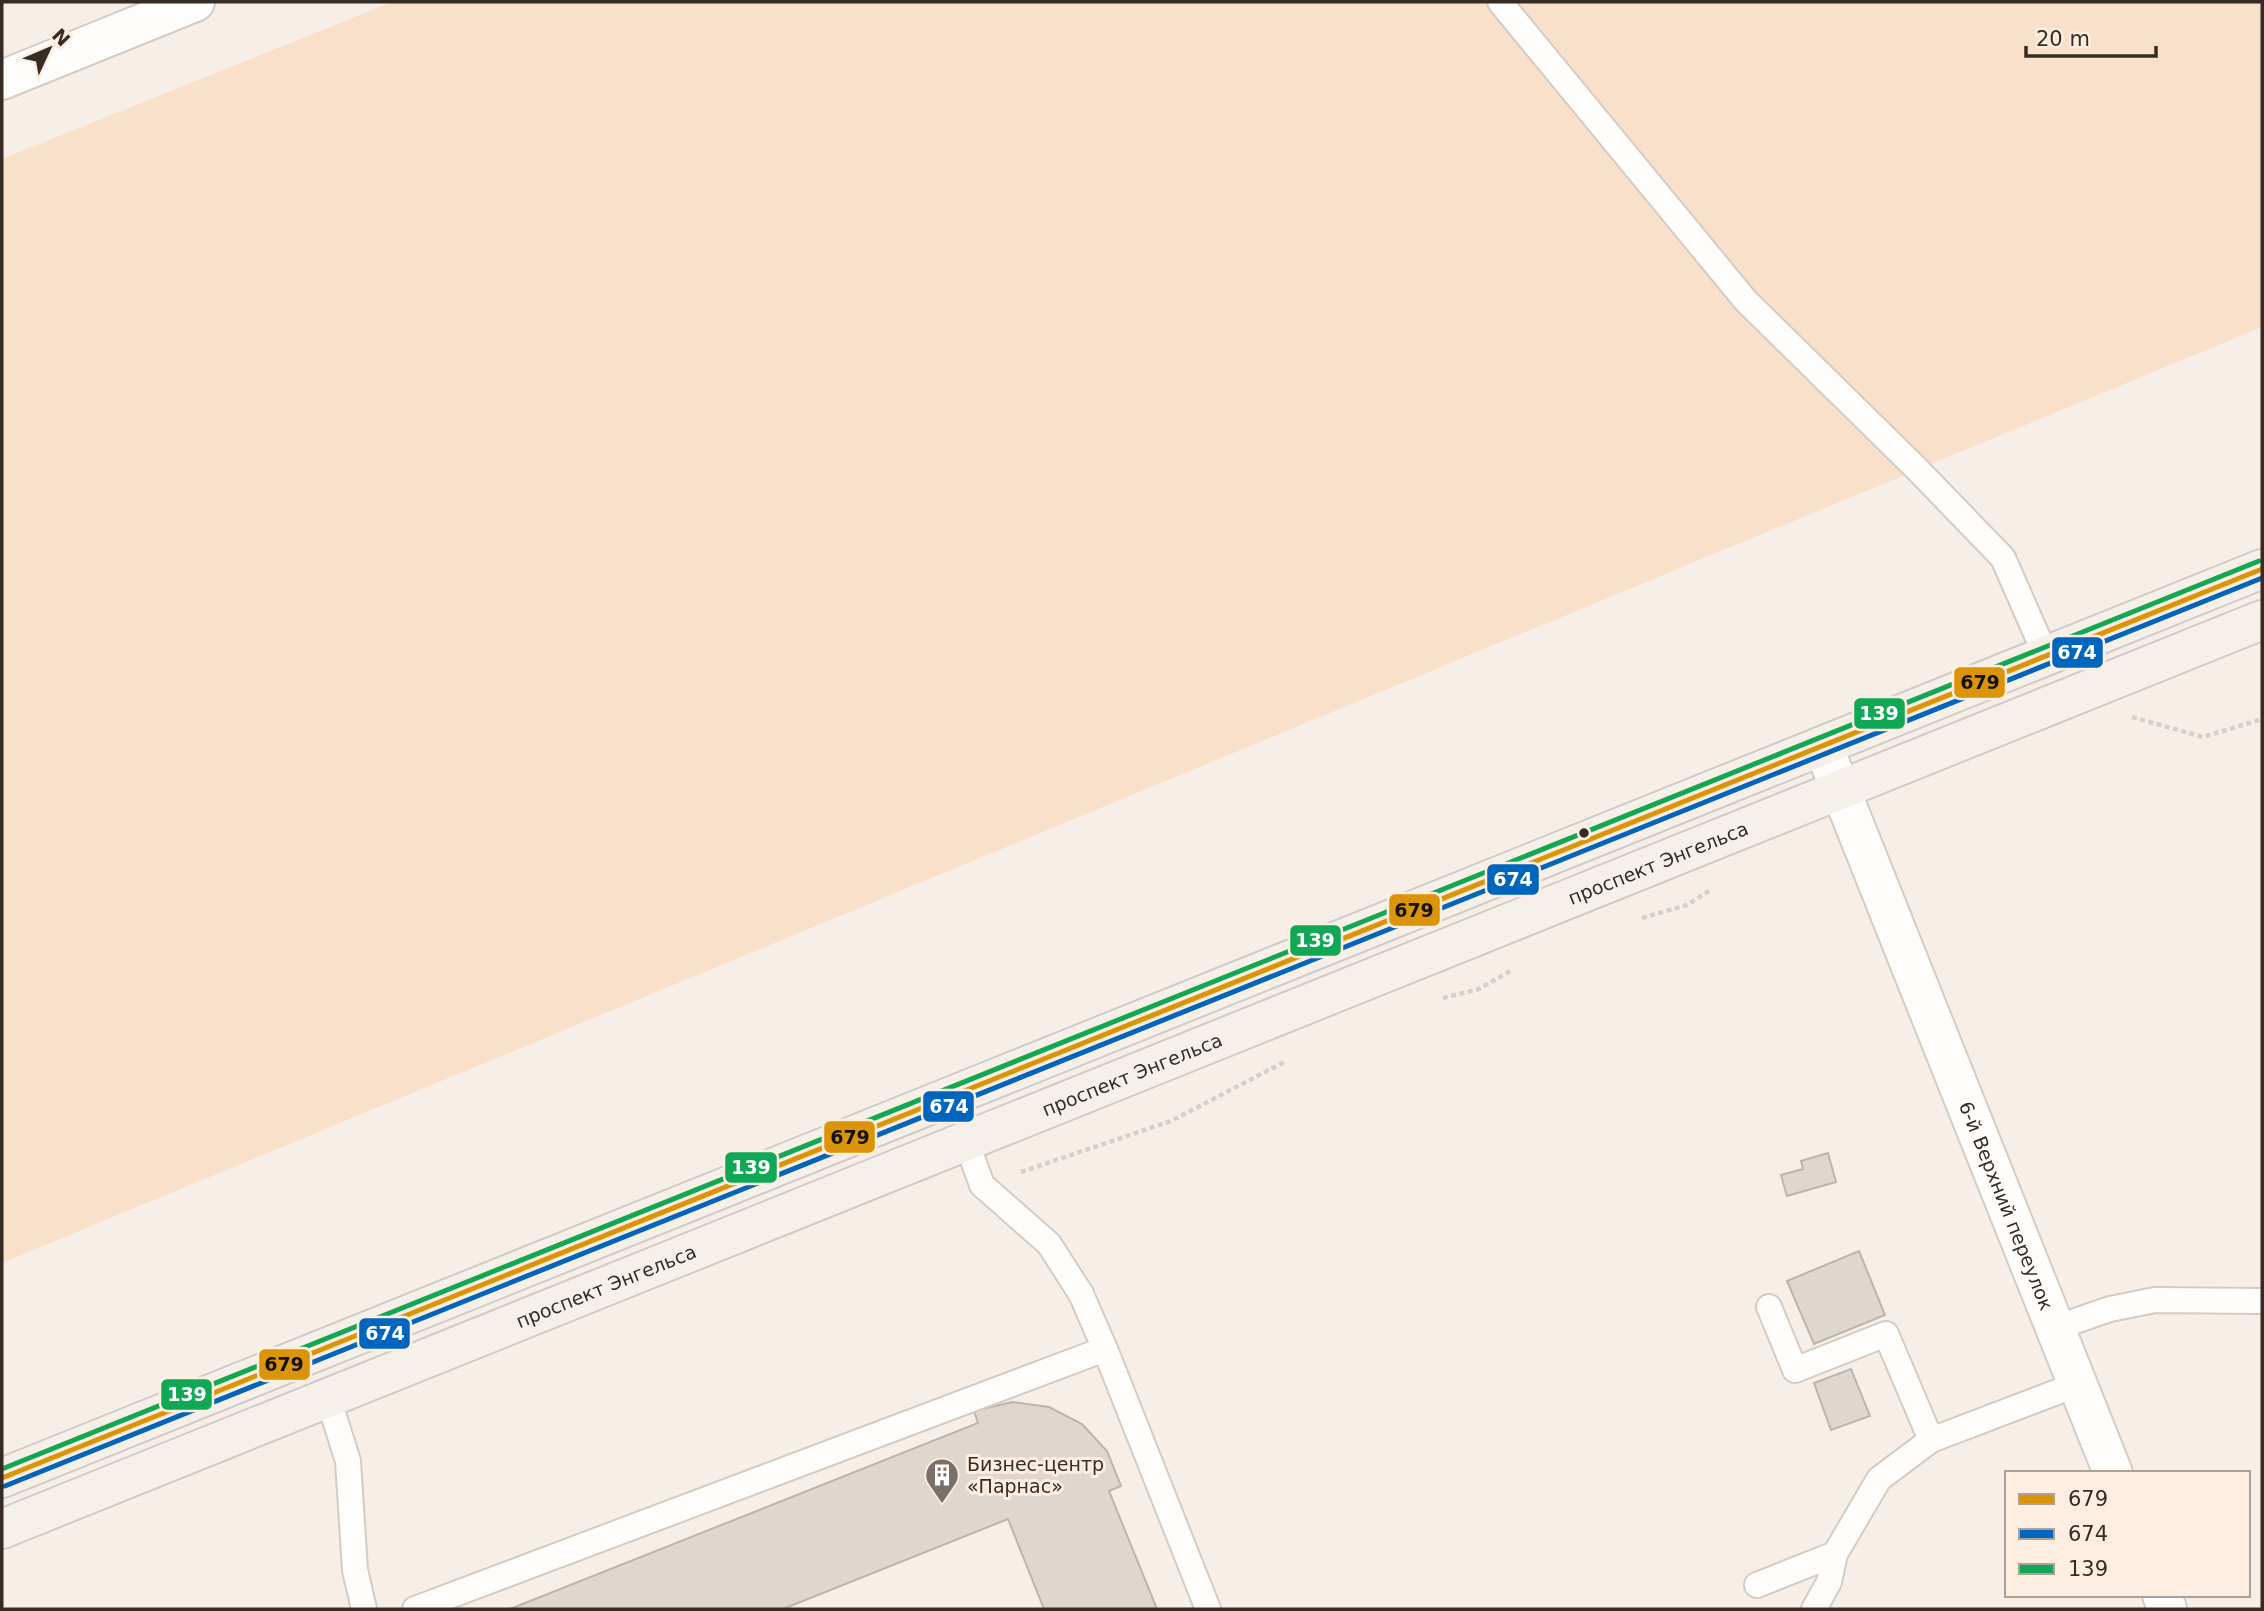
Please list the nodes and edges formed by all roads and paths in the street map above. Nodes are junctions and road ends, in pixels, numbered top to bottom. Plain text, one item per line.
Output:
1 (195, 2) edge
2 (1500, 2) edge
3 (2, 80) edge
4 (2262, 569) edge
5 (2262, 620) edge
6 (2046, 656) junction
7 (2124, 715) dead end
8 (2262, 719) edge
9 (1823, 746) junction
10 (1839, 790) junction
11 (1715, 887) dead end
12 (1636, 919) dead end
13 (1521, 964) dead end
14 (1441, 998) dead end
15 (1292, 1058) dead end
16 (966, 1142) junction
17 (982, 1185) junction
18 (2262, 1301) edge
19 (1769, 1307) dead end
20 (2055, 1328) junction
21 (1105, 1349) junction
22 (2078, 1384) junction
23 (328, 1398) junction
24 (1931, 1440) junction
25 (2112, 1471) edge
26 (2, 1478) edge
27 (2, 1529) edge
28 (1835, 1554) junction
29 (1757, 1585) dead end
30 (364, 1609) edge
31 (415, 1609) edge
32 (1208, 1609) edge
33 (1814, 1609) edge

1 - 3 street
2 - 6 lane
4 - 6 main road
5 - 10 main road, проспект Энгельса
6 - 9 main road
7 - 8 path
9 - 10 street, 6-й Верхний переулок
9 - 26 main road
10 - 16 main road, проспект Энгельса
10 - 20 street, 6-й Верхний переулок
11 - 12 path
13 - 14 path
15 - 17 path
16 - 17 lane
16 - 23 main road, проспект Энгельса
17 - 21 lane
18 - 20 lane
19 - 24 lane
20 - 22 street, 6-й Верхний переулок
21 - 31 lane
21 - 32 lane
22 - 24 lane
22 - 25 street, 6-й Верхний переулок
23 - 27 main road, проспект Энгельса
23 - 30 lane
24 - 28 lane
28 - 29 lane
28 - 33 lane

